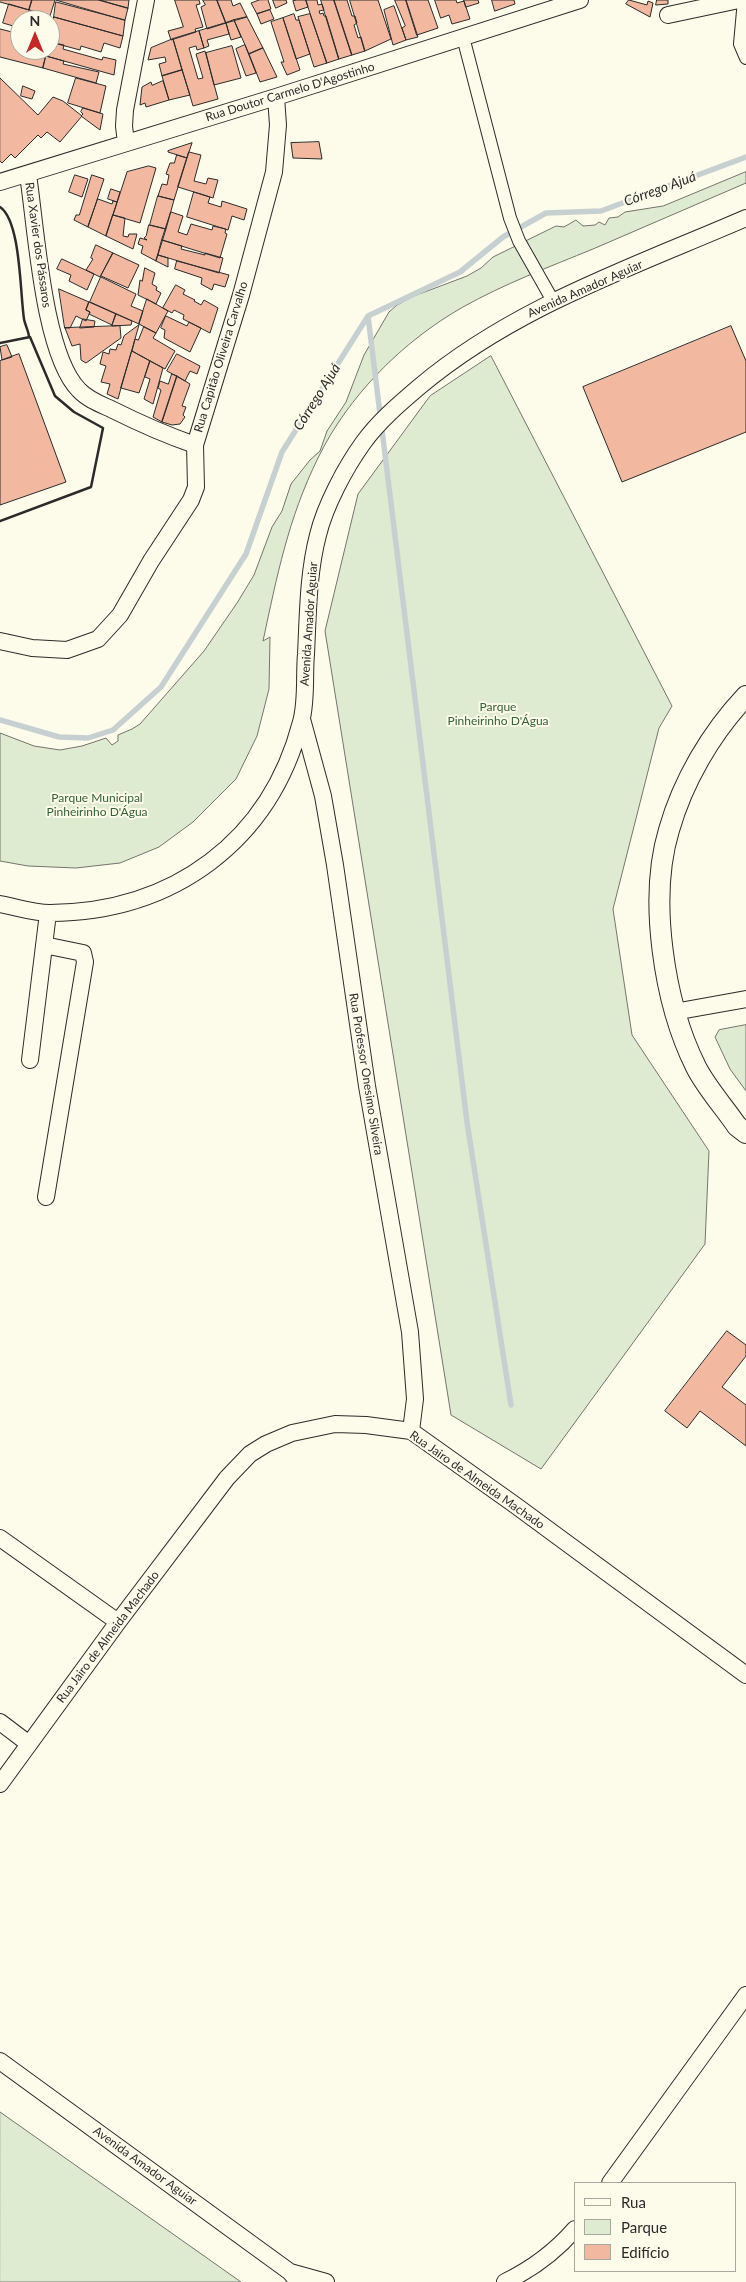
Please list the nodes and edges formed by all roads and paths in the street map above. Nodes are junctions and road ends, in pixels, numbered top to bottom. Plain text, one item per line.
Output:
1 (146, 0) edge
2 (580, 0) edge
3 (739, 0) edge
4 (744, 0) edge
5 (668, 15) dead end
6 (463, 37) junction
7 (746, 58) edge
8 (276, 97) junction
9 (126, 143) junction
10 (28, 174) junction
11 (0, 182) edge
12 (746, 218) edge
13 (553, 301) junction
14 (195, 446) junction
15 (0, 641) edge
16 (746, 696) edge
17 (302, 719) junction
18 (0, 904) edge
19 (48, 913) junction
20 (44, 945) junction
21 (746, 1000) edge
22 (674, 1012) junction
23 (30, 1060) dead end
24 (746, 1133) edge
25 (46, 1197) dead end
26 (411, 1431) junction
27 (0, 1538) edge
28 (118, 1622) junction
29 (746, 1675) edge
30 (0, 1722) edge
31 (29, 1744) junction
32 (0, 1784) edge
33 (746, 1995) edge
34 (0, 2061) edge
35 (611, 2182) edge
36 (574, 2230) edge
37 (294, 2277) edge
38 (326, 2282) edge
39 (505, 2282) edge

1 - 9 street
2 - 6 street, Rua Doutor Carmelo D'Agostinho
3 - 5 street
4 - 7 street
6 - 8 street, Rua Doutor Carmelo D'Agostinho
6 - 13 street
8 - 9 street, Rua Doutor Carmelo D'Agostinho
8 - 14 street, Rua Capitão Oliveira Carvalho
9 - 10 street, Rua Doutor Carmelo D'Agostinho
10 - 11 street, Rua Doutor Carmelo D'Agostinho
10 - 14 street, Rua Xavier dos Pássaros
12 - 13 street, Avenida Amador Aguiar
13 - 17 street, Avenida Amador Aguiar
14 - 15 street, Rua Capitão Oliveira Carvalho
16 - 22 street
17 - 19 street, Avenida Amador Aguiar
17 - 26 street, Rua Professor Onesimo Silveira
18 - 19 street, Avenida Amador Aguiar
19 - 20 street
20 - 23 street
20 - 25 street
21 - 22 street
22 - 24 street
26 - 28 street, Rua Jairo de Almeida Machado
26 - 29 street, Rua Jairo de Almeida Machado
27 - 28 street
28 - 31 street, Rua Jairo de Almeida Machado
30 - 31 street
31 - 32 street, Rua Jairo de Almeida Machado
33 - 35 street
34 - 37 street, Avenida Amador Aguiar
36 - 39 street
37 - 38 street, Avenida Amador Aguiar

